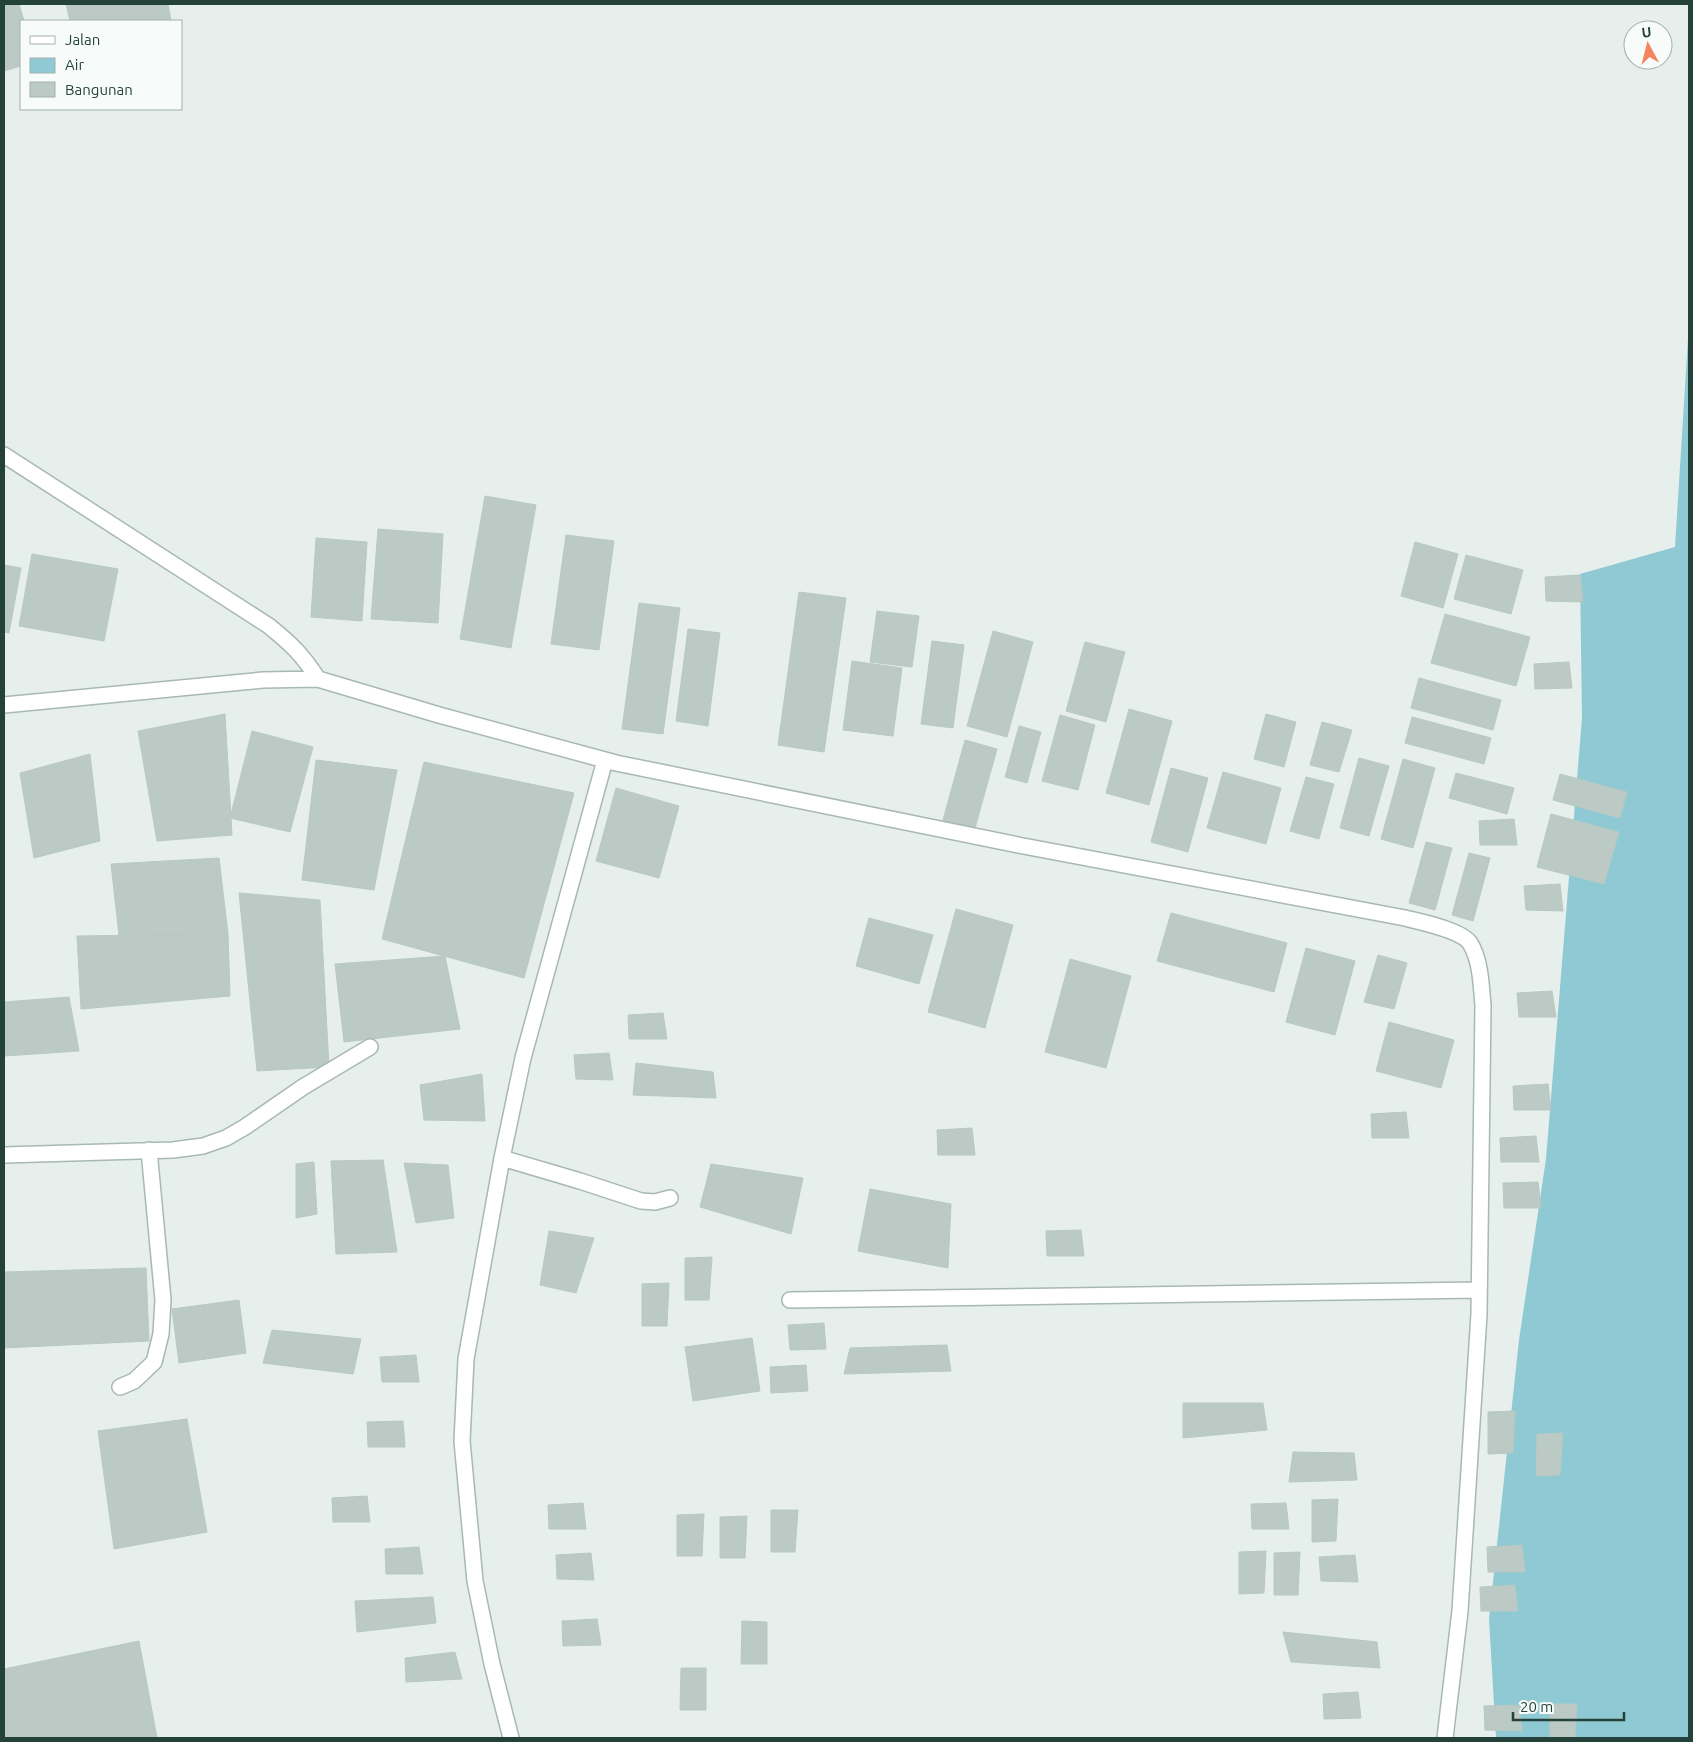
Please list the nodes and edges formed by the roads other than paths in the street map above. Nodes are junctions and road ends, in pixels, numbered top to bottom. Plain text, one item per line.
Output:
1 (4, 456) edge
2 (318, 679) junction
3 (4, 705) edge
4 (605, 760) junction
5 (370, 1046) dead end
6 (149, 1150) junction
7 (4, 1156) edge
8 (502, 1158) junction
9 (670, 1198) dead end
10 (1479, 1290) junction
11 (790, 1300) dead end
12 (120, 1387) dead end
13 (510, 1738) edge
14 (1445, 1738) edge

1 - 2 street
2 - 3 street
2 - 4 street
4 - 8 street
4 - 10 street
5 - 6 street
6 - 7 street
6 - 12 street
8 - 9 street
8 - 13 street
10 - 11 street
10 - 14 street

